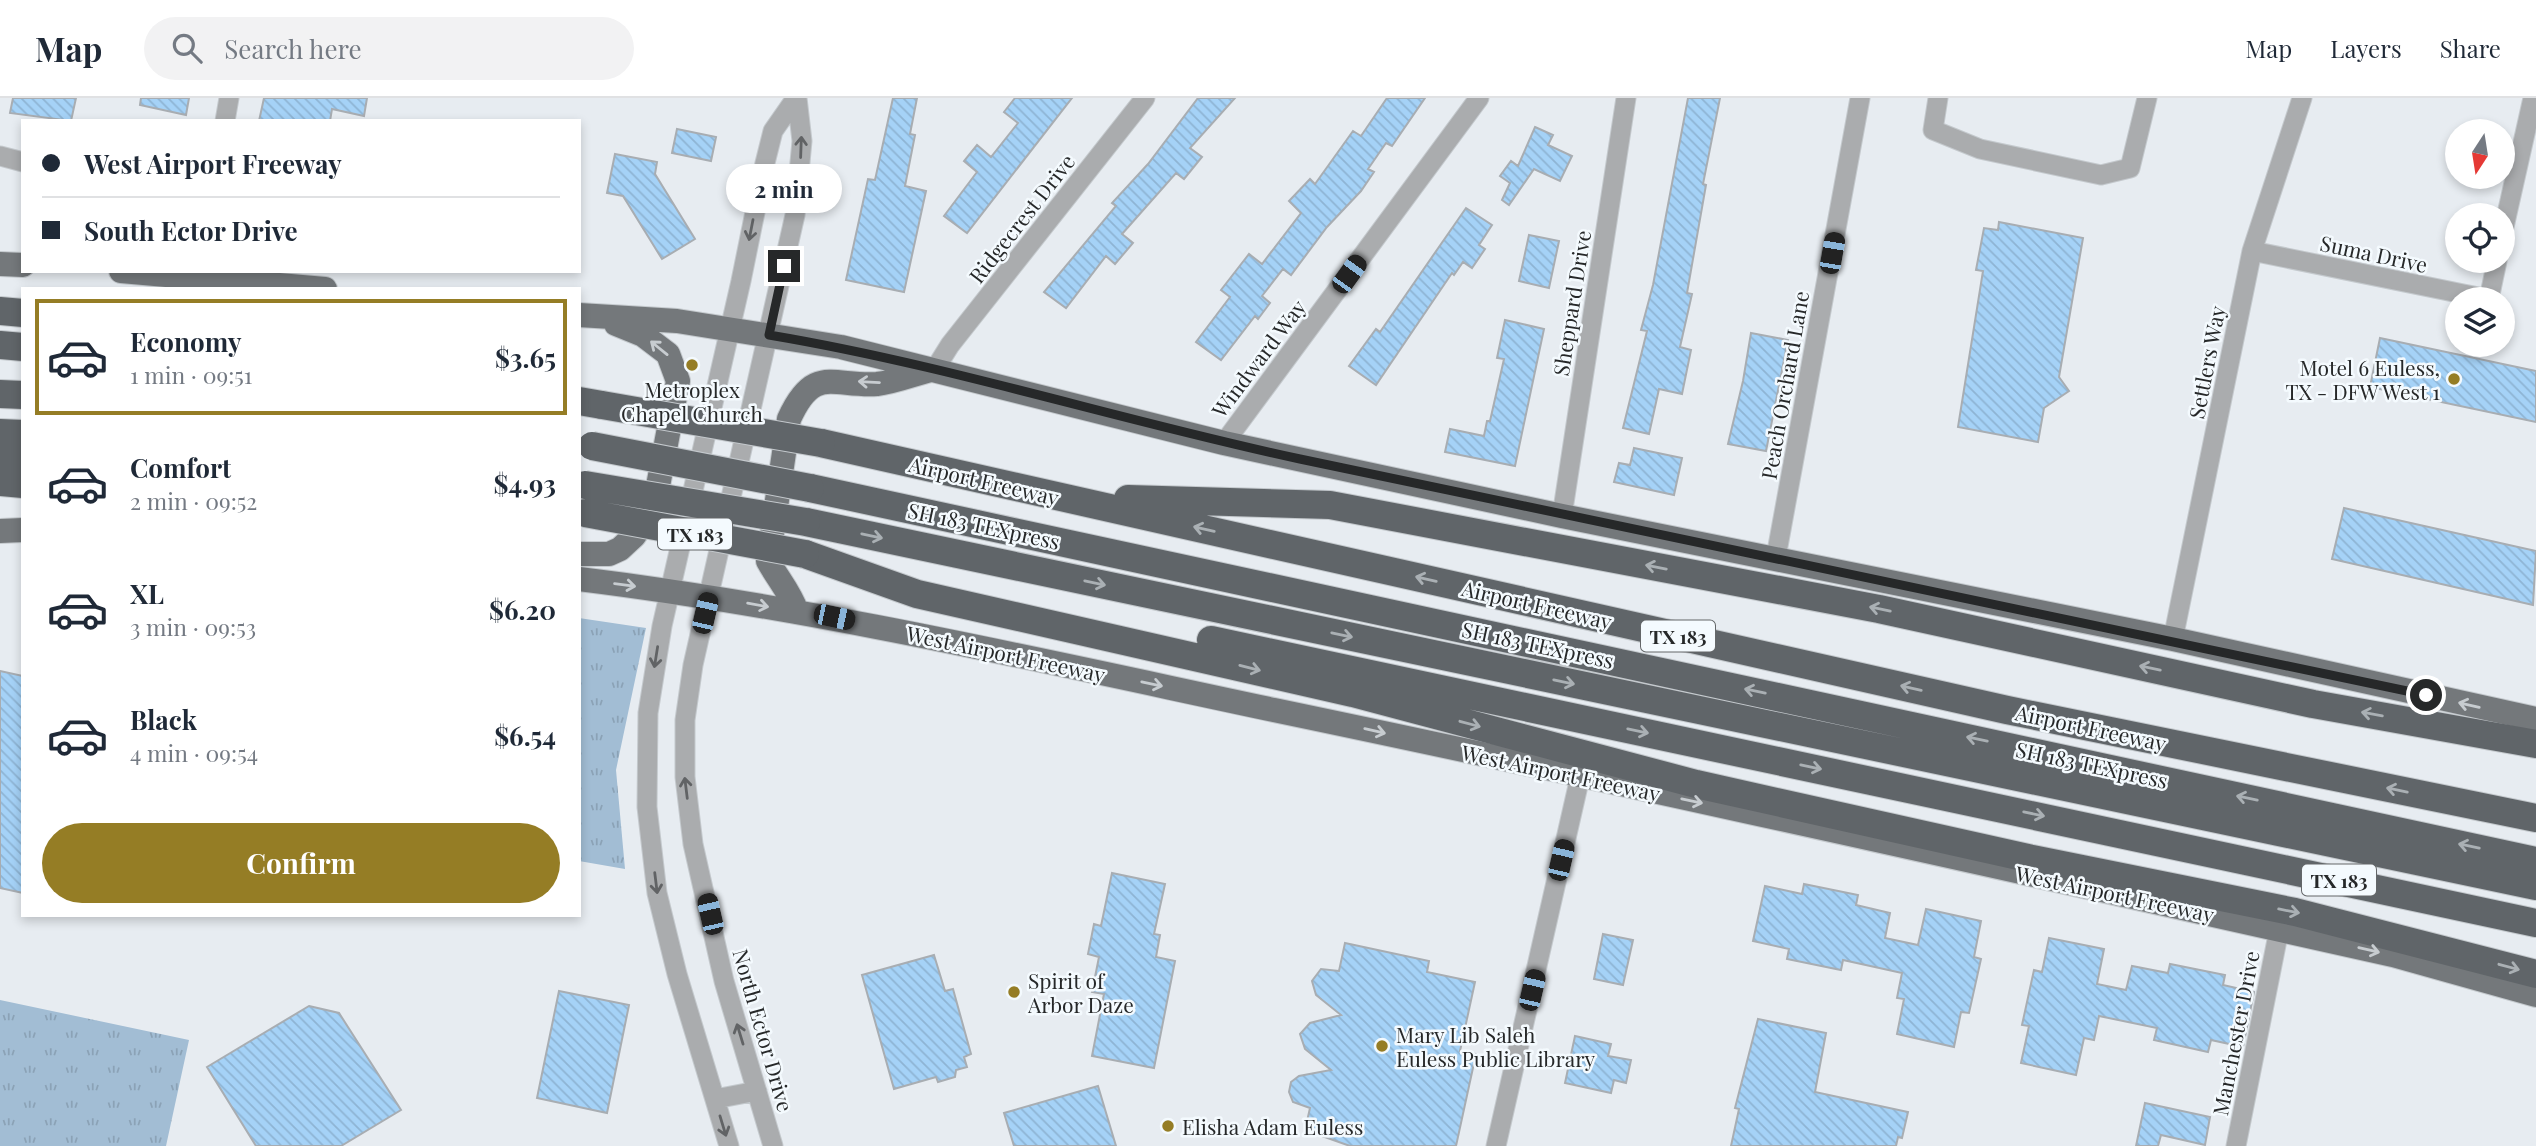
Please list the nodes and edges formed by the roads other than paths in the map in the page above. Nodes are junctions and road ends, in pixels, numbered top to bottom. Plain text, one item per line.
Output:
1 (229, 98) edge
2 (796, 98) edge
3 (1145, 98) edge
4 (1479, 98) edge
5 (1626, 98) edge
6 (1860, 98) edge
7 (1938, 98) edge
8 (2147, 98) edge
9 (2302, 98) edge
10 (2533, 98) edge
11 (225, 119) edge
12 (0, 156) edge
13 (21, 161) edge
14 (2509, 203) edge
15 (2252, 251) junction
16 (0, 264) edge
17 (21, 265) edge
18 (171, 273) edge
19 (196, 274) edge
20 (308, 287) edge
21 (2445, 290) edge
22 (0, 311) edge
23 (21, 313) edge
24 (589, 316) edge
25 (730, 330) junction
26 (769, 335) junction
27 (0, 345) edge
28 (21, 347) edge
29 (935, 369) junction
30 (0, 394) edge
31 (21, 395) edge
32 (591, 403) edge
33 (0, 433) edge
34 (21, 435) edge
35 (1224, 443) junction
36 (586, 446) edge
37 (0, 458) edge
38 (21, 460) edge
39 (0, 482) edge
40 (21, 484) edge
41 (582, 484) edge
42 (1062, 498) junction
43 (582, 513) edge
44 (1562, 516) junction
45 (21, 530) edge
46 (0, 531) edge
47 (581, 554) edge
48 (804, 554) junction
49 (1776, 557) junction
50 (581, 579) edge
51 (670, 590) junction
52 (709, 596) junction
53 (797, 612) junction
54 (2173, 639) junction
55 (2536, 719) edge
56 (2536, 744) edge
57 (1580, 777) junction
58 (2536, 818) edge
59 (2536, 861) edge
60 (2536, 886) edge
61 (2536, 923) edge
62 (2279, 930) junction
63 (2536, 974) edge
64 (2536, 995) edge
65 (757, 1091) junction
66 (715, 1099) junction
67 (729, 1146) edge
68 (773, 1146) edge
69 (1496, 1146) edge
70 (2236, 1146) edge

1 - 11 street
2 -> 25 street
26 -> 2 street, North Ector Drive
3 - 29 street, Ridgecrest Drive
4 - 35 street, Windward Way
5 - 44 street, Sheppard Drive
6 - 49 street, Peach Orchard Lane
7 - 8 street
9 - 15 street, Settlers Way
10 - 14 street
12 - 13 street
15 - 21 street, Suma Drive
15 - 54 street, Settlers Way
16 - 17 main road
18 - 19 main road
19 - 20 main road
22 - 23 highway
24 - 25 main road
47 -> 24 main road
25 - 26 main road
25 - 51 street
26 - 29 main road
26 - 52 street, North Ector Drive
27 - 28 highway
29 - 35 main road
29 -> 53 main road
30 - 31 highway
32 - 42 highway, Airport Freeway / TX 183, bridge
33 - 34 highway
35 - 44 main road
59 -> 36 highway, SH 183 TEXpress, bridge
37 - 38 highway
39 - 40 highway
41 -> 60 highway, SH 183 TEXpress, bridge
56 -> 42 highway
58 -> 42 highway, Airport Freeway / TX 183
43 - 48 highway, TX 183, bridge
44 - 49 main road
45 - 46 main road
48 -> 61 highway, TX 183
48 -> 63 highway
49 - 54 main road
50 -> 51 main road, West Airport Freeway
51 - 52 main road, West Airport Freeway
51 -> 66 street
52 -> 53 main road, West Airport Freeway
65 -> 52 street, North Ector Drive
53 -> 57 main road, West Airport Freeway
55 -> 54 main road
57 -> 62 main road, West Airport Freeway
57 - 69 street
62 -> 64 main road, West Airport Freeway
62 - 70 street, Manchester Drive
65 - 66 street
65 - 68 street, North Ector Drive
66 -> 67 street

